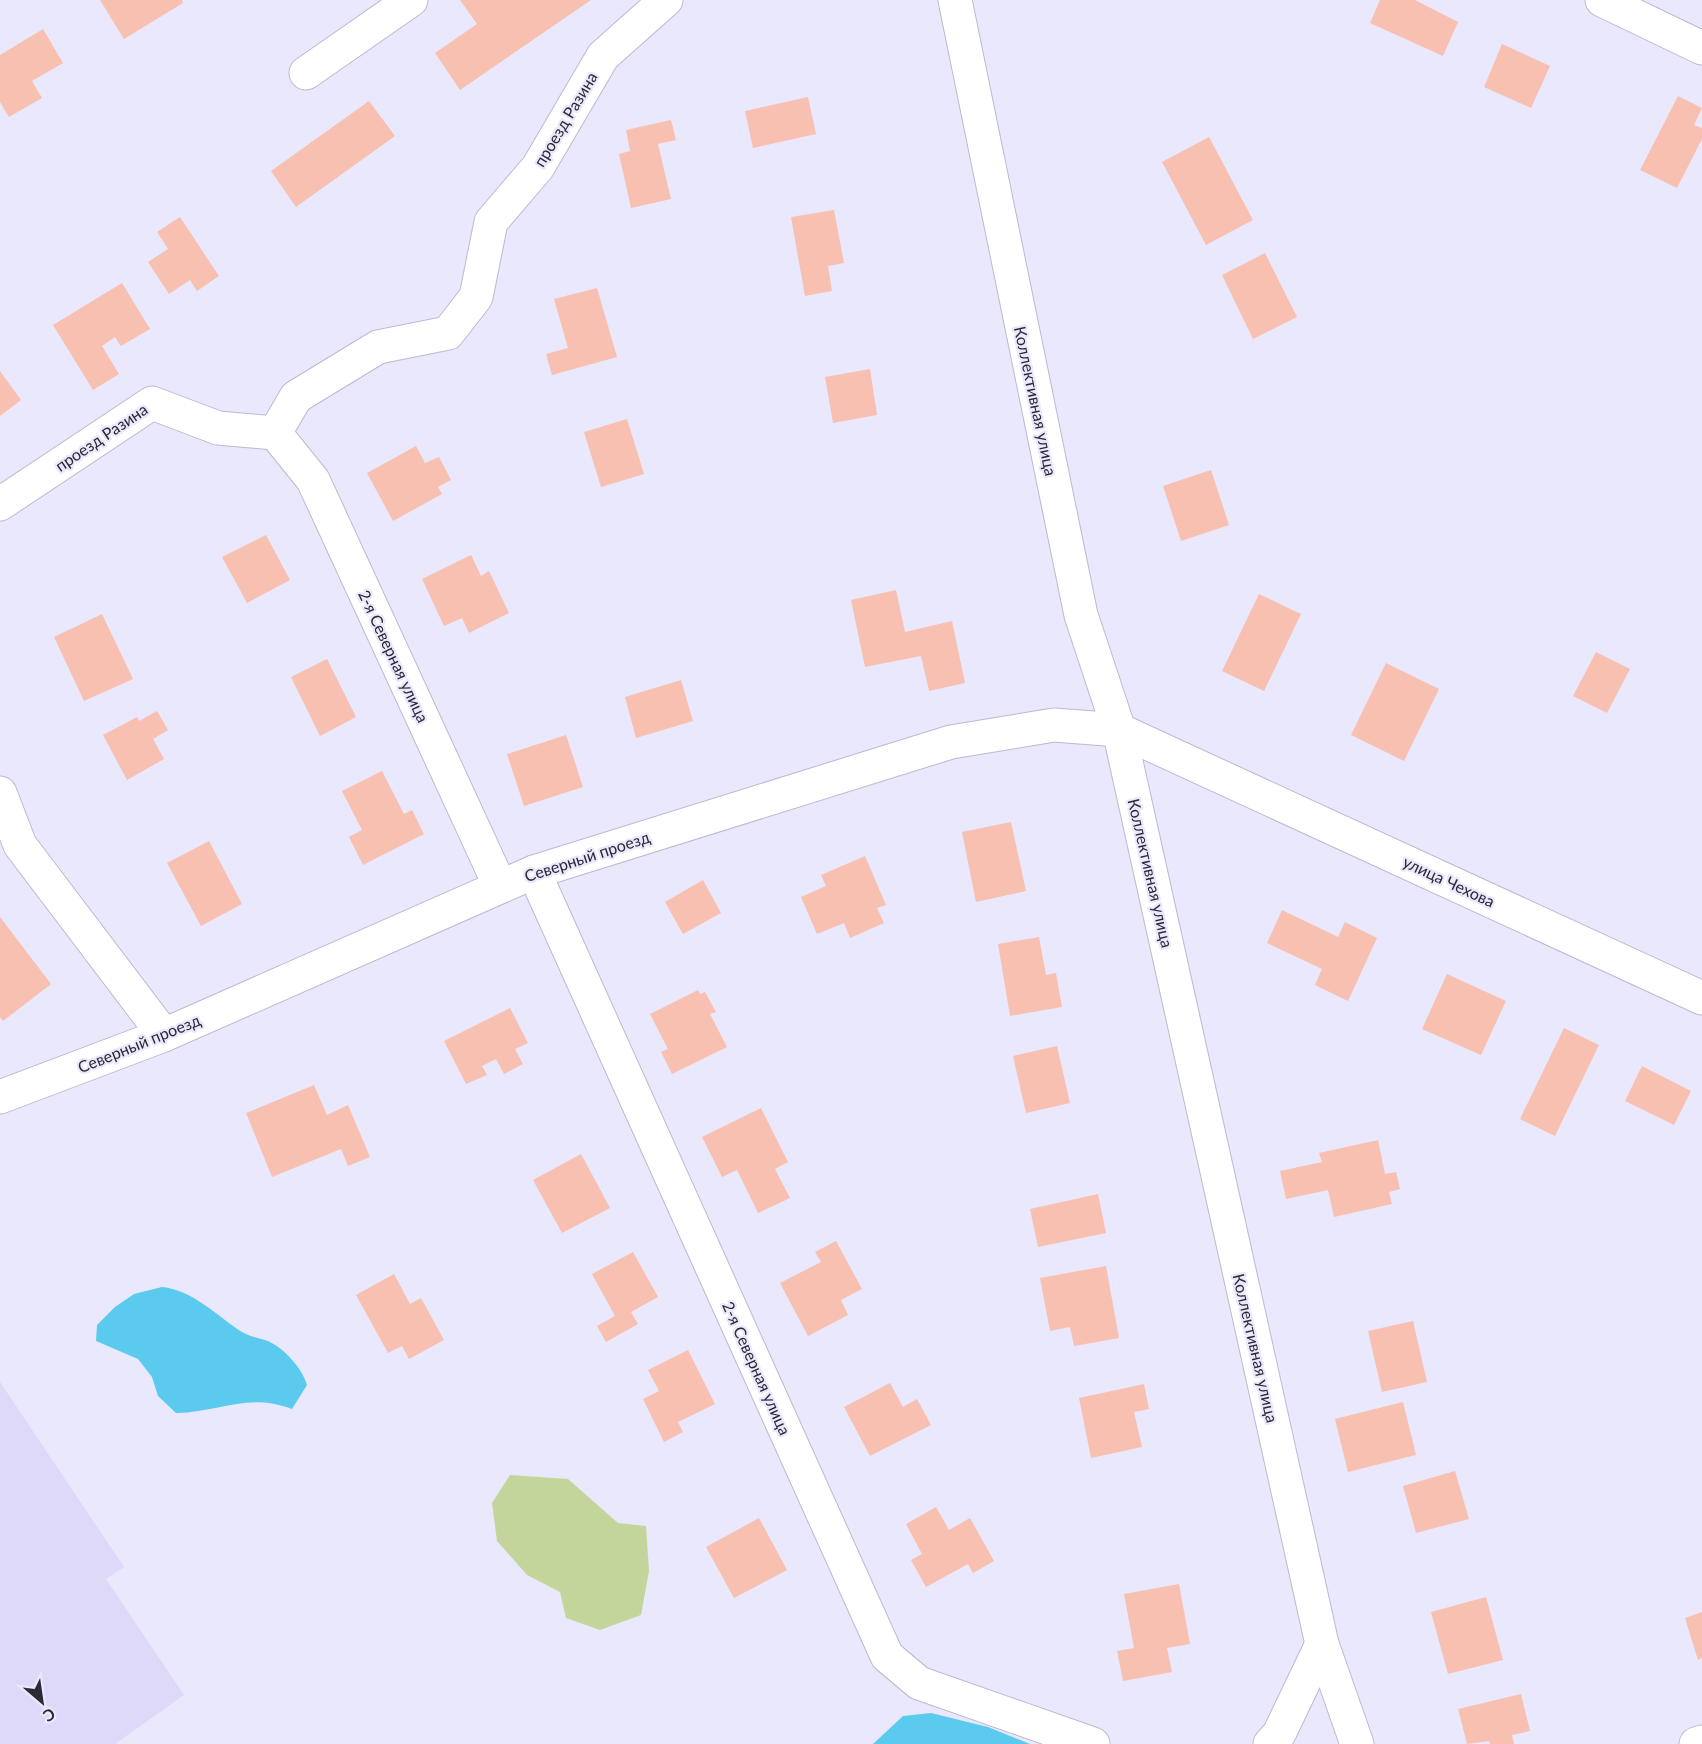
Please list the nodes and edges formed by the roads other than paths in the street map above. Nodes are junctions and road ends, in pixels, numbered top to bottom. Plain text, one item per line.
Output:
1 (411, 0) edge
2 (666, 0) edge
3 (955, 0) edge
4 (1602, 0) edge
5 (1702, 48) edge
6 (306, 73) dead end
7 (275, 433) junction
8 (0, 504) edge
9 (1119, 730) junction
10 (1196, 764) joint
11 (0, 793) edge
12 (534, 872) junction
13 (500, 886) junction
14 (1702, 998) edge
15 (164, 1035) junction
16 (0, 1097) edge
17 (1322, 1644) junction
18 (1702, 1742) edge
19 (1093, 1744) edge
20 (1270, 1744) edge
21 (1357, 1744) edge
22 (1696, 1744) edge

1 - 6 street
2 - 7 street, проезд Разина
3 - 9 street, Коллективная улица
4 - 5 street
7 - 8 street, проезд Разина
7 - 13 street, 2-я Северная улица
9 - 10 street, Северный проезд
9 - 12 street, Северный проезд
9 - 17 street, Коллективная улица
10 - 14 street, улица Чехова
11 - 15 street
12 - 13 street, Северный проезд
12 - 19 street, 2-я Северная улица
13 - 15 street, Северный проезд
15 - 16 street, Северный проезд
17 - 20 street
17 - 21 street, Коллективная улица
18 - 22 street

